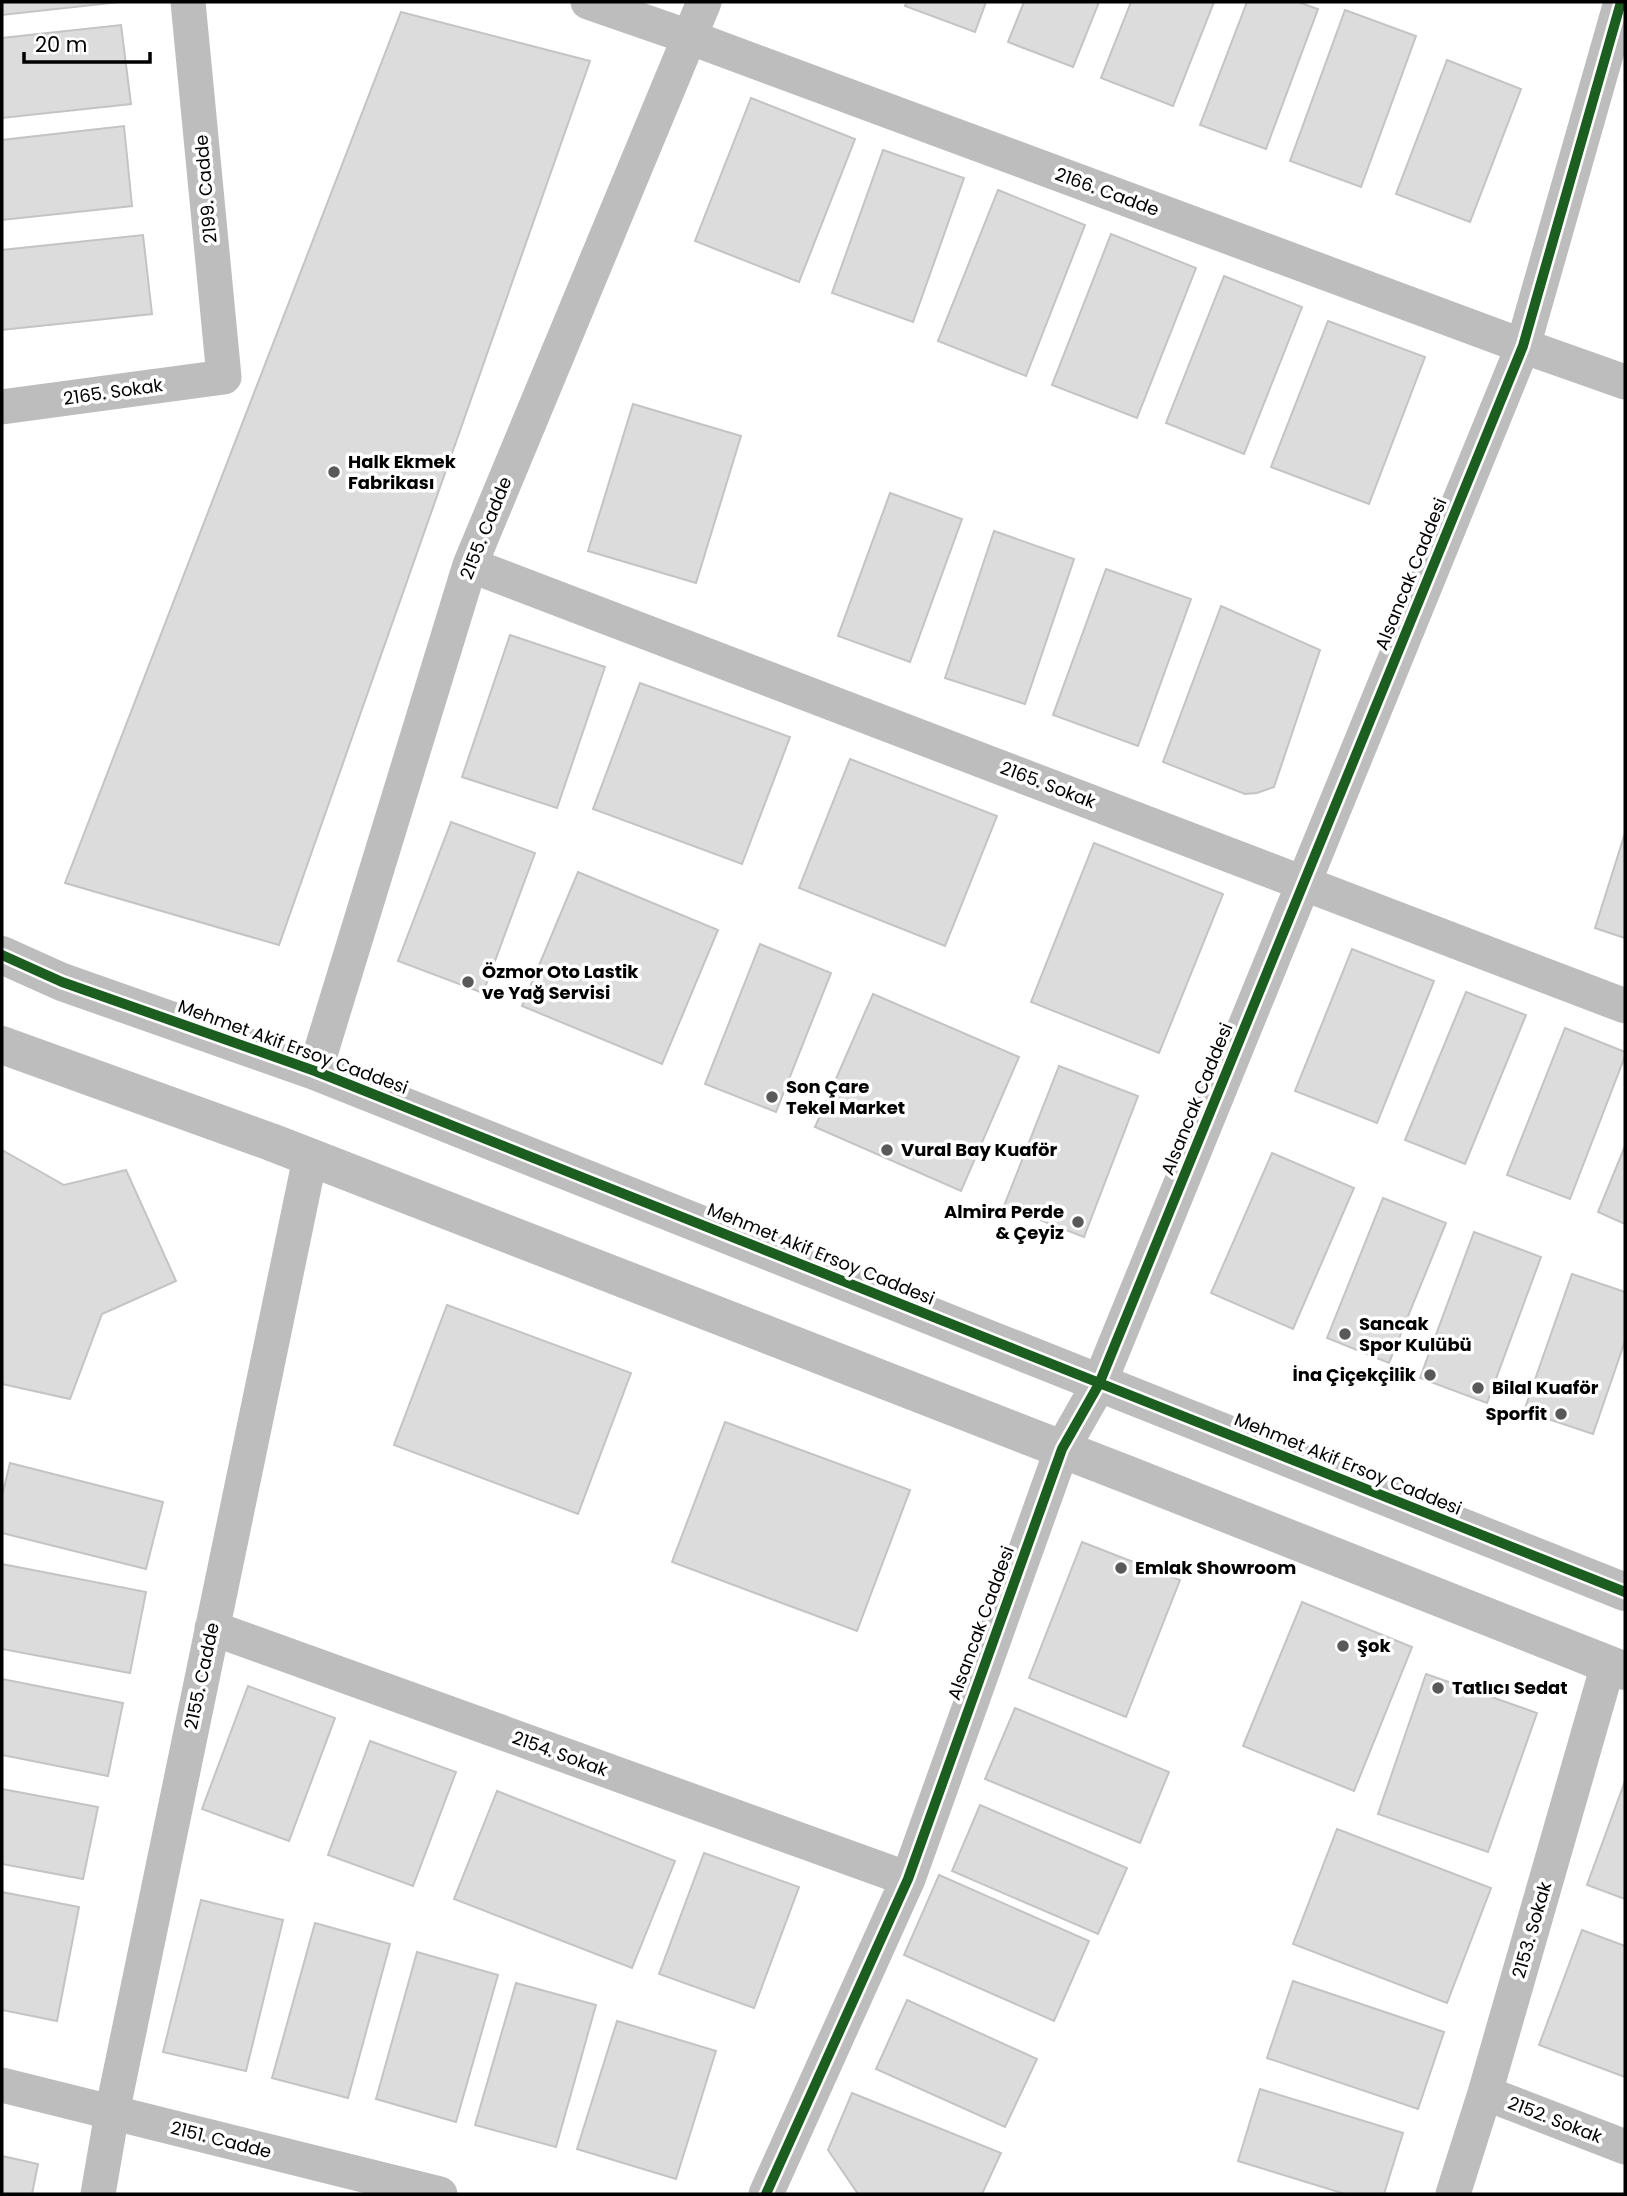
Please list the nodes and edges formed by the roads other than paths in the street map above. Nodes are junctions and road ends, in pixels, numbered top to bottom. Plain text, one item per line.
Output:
1 (188, 2) edge
2 (588, 2) edge
3 (704, 2) edge
4 (1621, 2) edge
5 (689, 37) junction
6 (1523, 346) junction
7 (223, 376) joint
8 (1625, 382) edge
9 (2, 407) edge
10 (470, 565) junction
11 (1304, 883) junction
12 (2, 955) edge
13 (1625, 1006) edge
14 (2, 1045) edge
15 (315, 1071) junction
16 (310, 1158) junction
17 (1099, 1384) junction
18 (1062, 1449) junction
19 (1625, 1592) edge
20 (212, 1628) junction
21 (1617, 1668) edge
22 (908, 1879) junction
23 (2, 2085) edge
24 (1485, 2093) junction
25 (112, 2113) junction
26 (1625, 2147) edge
27 (99, 2194) edge
28 (440, 2194) edge
29 (766, 2194) edge
30 (1453, 2194) edge

1 - 7 street, 2199. Cadde
2 - 5 street, 2166. Cadde
3 - 5 street, 2155. Cadde
4 - 6 street, Alsancak Caddesi
5 - 6 street, 2166. Cadde
5 - 10 street, 2155. Cadde
6 - 8 street, 2166. Cadde
6 - 11 street, Alsancak Caddesi
7 - 9 street, 2165. Sokak
10 - 11 street, 2165. Sokak
10 - 15 street, 2155. Cadde
11 - 13 street, 2165. Sokak
11 - 17 street, Alsancak Caddesi
12 - 15 street, Mehmet Akif Ersoy Caddesi
14 - 16 street
15 - 17 street, Mehmet Akif Ersoy Caddesi
16 - 18 street
16 - 20 street, 2155. Cadde
17 - 18 street, Alsancak Caddesi
17 - 19 street, Mehmet Akif Ersoy Caddesi
18 - 21 street
18 - 22 street, Alsancak Caddesi
20 - 22 street, 2154. Sokak
20 - 25 street, 2155. Cadde
21 - 24 street, 2153. Sokak
22 - 29 street, Alsancak Caddesi
23 - 25 street, 2151. Cadde
24 - 26 street, 2152. Sokak
24 - 30 street, 2153. Sokak
25 - 27 street, 2155. Cadde
25 - 28 street, 2151. Cadde

